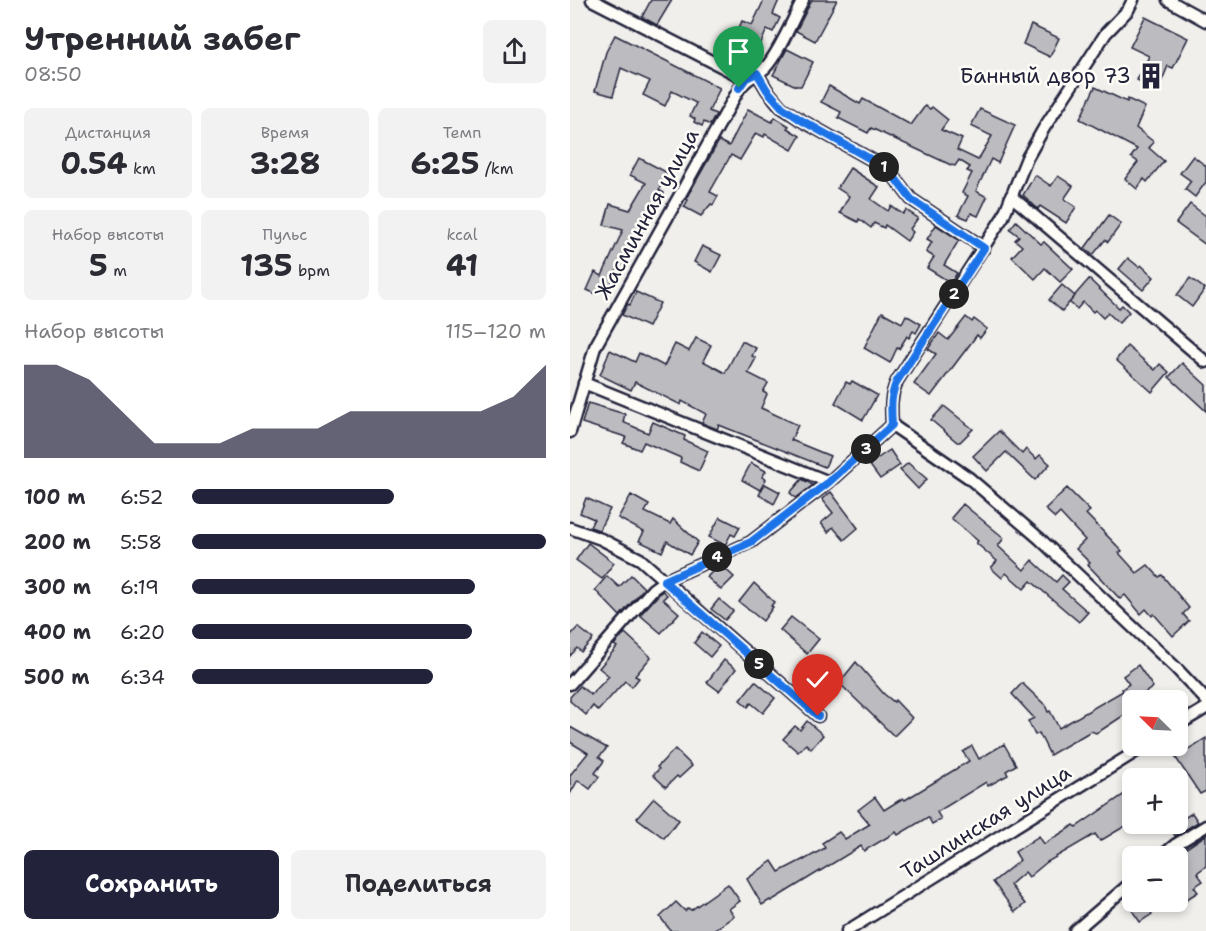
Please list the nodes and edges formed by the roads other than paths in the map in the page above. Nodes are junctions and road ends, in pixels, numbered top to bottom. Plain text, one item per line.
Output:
1 (592, 0) edge
2 (803, 0) edge
3 (1133, 0) edge
4 (1168, 0) edge
5 (1206, 21) edge
6 (757, 73) junction
7 (746, 78) junction
8 (1011, 196) junction
9 (984, 248) junction
10 (1206, 362) edge
11 (584, 383) junction
12 (892, 425) junction
13 (570, 432) edge
14 (829, 482) junction
15 (570, 528) edge
16 (664, 581) junction
17 (570, 684) edge
18 (1206, 700) edge
19 (1206, 708) edge
20 (818, 716) dead end
21 (1188, 719) edge
22 (1129, 756) edge
23 (1206, 826) edge
24 (1174, 846) edge
25 (1122, 891) edge
26 (847, 931) edge
27 (1075, 931) edge

1 - 7 street
2 - 6 street
3 - 8 street
4 - 5 street
6 - 7 street
6 - 9 street
7 - 11 street, Жасминная улица
8 - 9 street
8 - 10 street
9 - 12 street
11 - 13 street, Жасминная улица
11 - 14 street
12 - 14 street
12 - 18 street
14 - 16 street
15 - 16 street
16 - 17 street
16 - 20 street
19 - 21 street
22 - 26 street, Ташлинская улица
23 - 24 street
25 - 27 street

